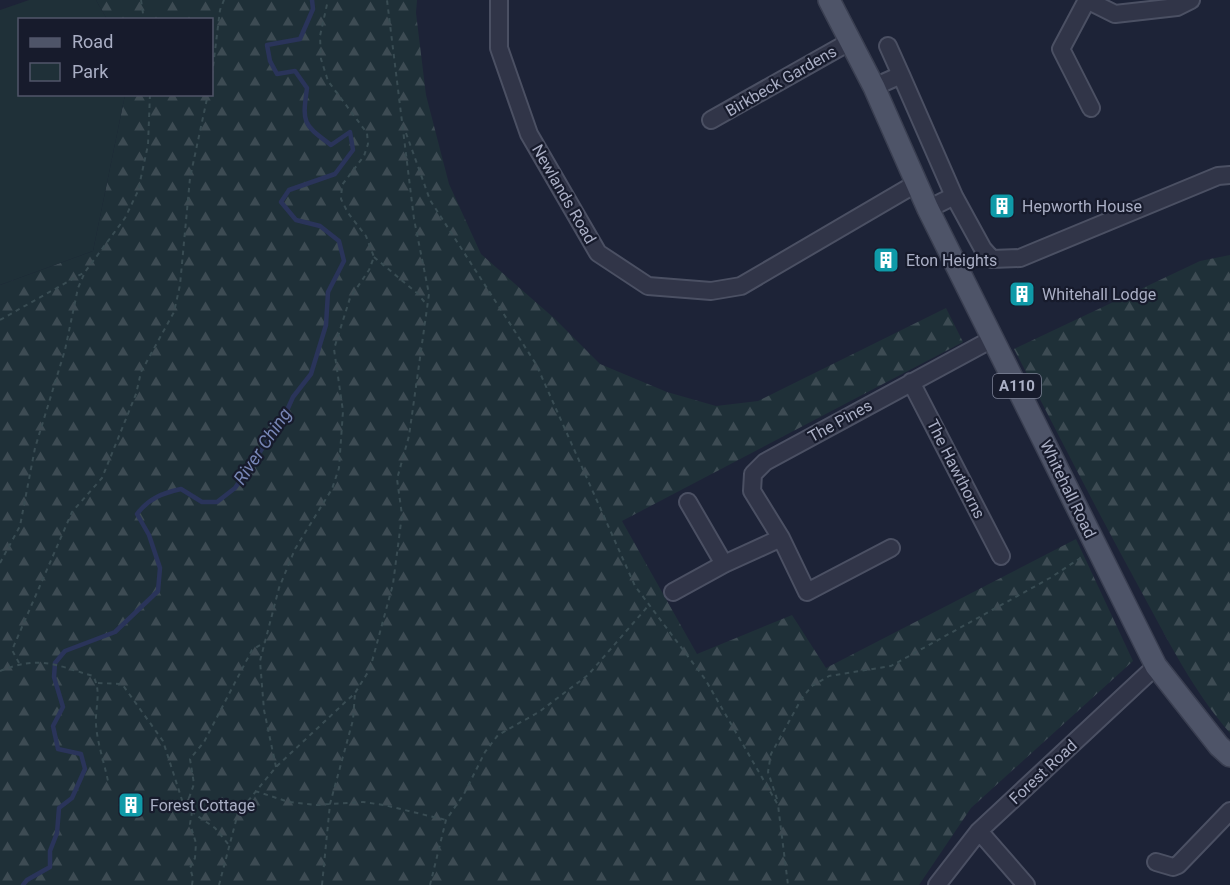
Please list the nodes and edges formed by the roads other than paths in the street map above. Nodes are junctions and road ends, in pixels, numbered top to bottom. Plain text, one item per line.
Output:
1 (500, 0) edge
2 (830, 0) edge
3 (1087, 0) edge
4 (1191, 0) edge
5 (851, 41) junction
6 (888, 46) dead end
7 (901, 75) junction
8 (874, 87) junction
9 (1092, 108) dead end
10 (711, 120) dead end
11 (1230, 175) edge
12 (917, 183) junction
13 (954, 196) junction
14 (928, 209) junction
15 (994, 338) junction
16 (911, 382) junction
17 (688, 502) dead end
18 (781, 538) junction
19 (891, 548) dead end
20 (1001, 556) dead end
21 (724, 564) junction
22 (673, 592) dead end
23 (1156, 666) junction
24 (1230, 756) edge
25 (1230, 811) edge
26 (978, 831) junction
27 (1156, 862) dead end
28 (938, 885) edge
29 (1026, 885) edge

1 - 12 street, Newlands Road
2 - 5 main road, Whitehall Road / A110
3 - 4 street
3 - 9 street
5 - 8 main road, Whitehall Road / A110
5 - 10 street, Birkbeck Gardens
6 - 7 street
7 - 8 street
7 - 13 street
8 - 12 main road, Whitehall Road / A110
11 - 13 street
12 - 14 main road, Whitehall Road / A110
13 - 14 street
14 - 15 main road, Whitehall Road / A110
15 - 16 street, The Pines
15 - 23 main road, Whitehall Road / A110
16 - 18 street, The Pines
16 - 20 street, The Hawthorns
17 - 21 street
18 - 19 street, The Pines
18 - 21 street
21 - 22 street
23 - 24 main road, Whitehall Road / A110
23 - 26 street, Forest Road
25 - 27 street
26 - 28 street, Forest Road
26 - 29 street

